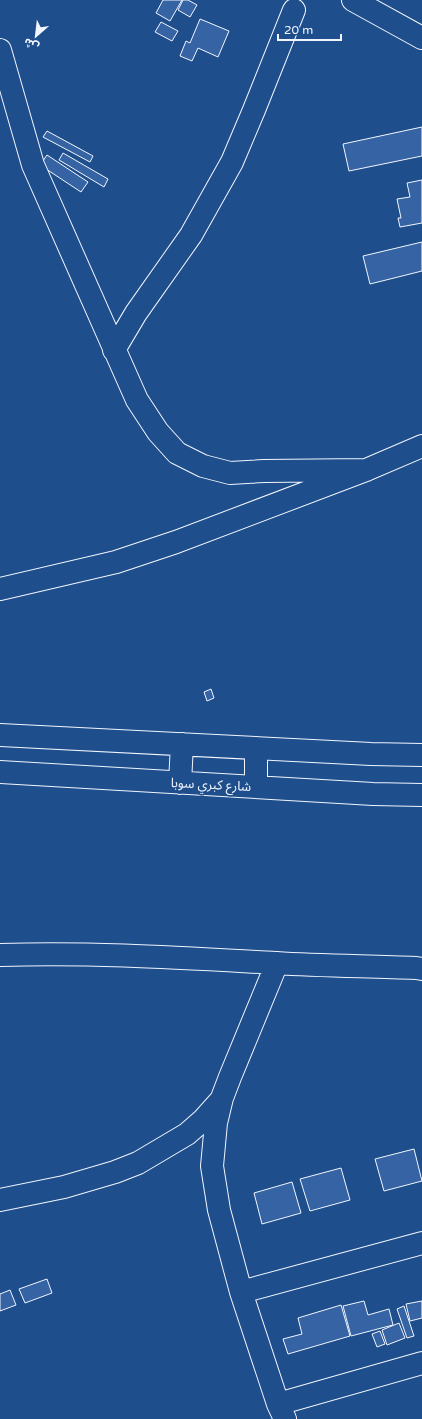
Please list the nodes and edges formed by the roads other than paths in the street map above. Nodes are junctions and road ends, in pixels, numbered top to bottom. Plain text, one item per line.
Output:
1 (353, 0) edge
2 (294, 10) dead end
3 (422, 38) edge
4 (0, 50) edge
5 (114, 350) junction
6 (422, 446) edge
7 (366, 470) junction
8 (0, 589) edge
9 (0, 735) edge
10 (182, 744) junction
11 (256, 748) junction
12 (422, 755) edge
13 (0, 772) edge
14 (180, 783) junction
15 (256, 787) junction
16 (422, 795) edge
17 (0, 955) edge
18 (277, 963) junction
19 (422, 969) edge
20 (222, 1098) junction
21 (0, 1200) edge
22 (422, 1243) edge
23 (241, 1292) junction
24 (422, 1363) edge
25 (282, 1411) edge

1 - 3 main road
2 - 5 main road
4 - 5 main road
5 - 7 main road
6 - 7 main road
7 - 8 main road
9 - 10 main road
10 - 11 main road
10 - 14 main road
11 - 12 main road
11 - 15 main road
13 - 14 main road, شارع كبري سوبا
14 - 15 main road, شارع كبري سوبا
15 - 16 main road, شارع كبري سوبا
17 - 18 main road
18 - 19 main road
18 - 20 main road
20 - 21 main road
20 - 23 main road
22 - 23 main road
23 - 25 main road
24 - 25 main road

